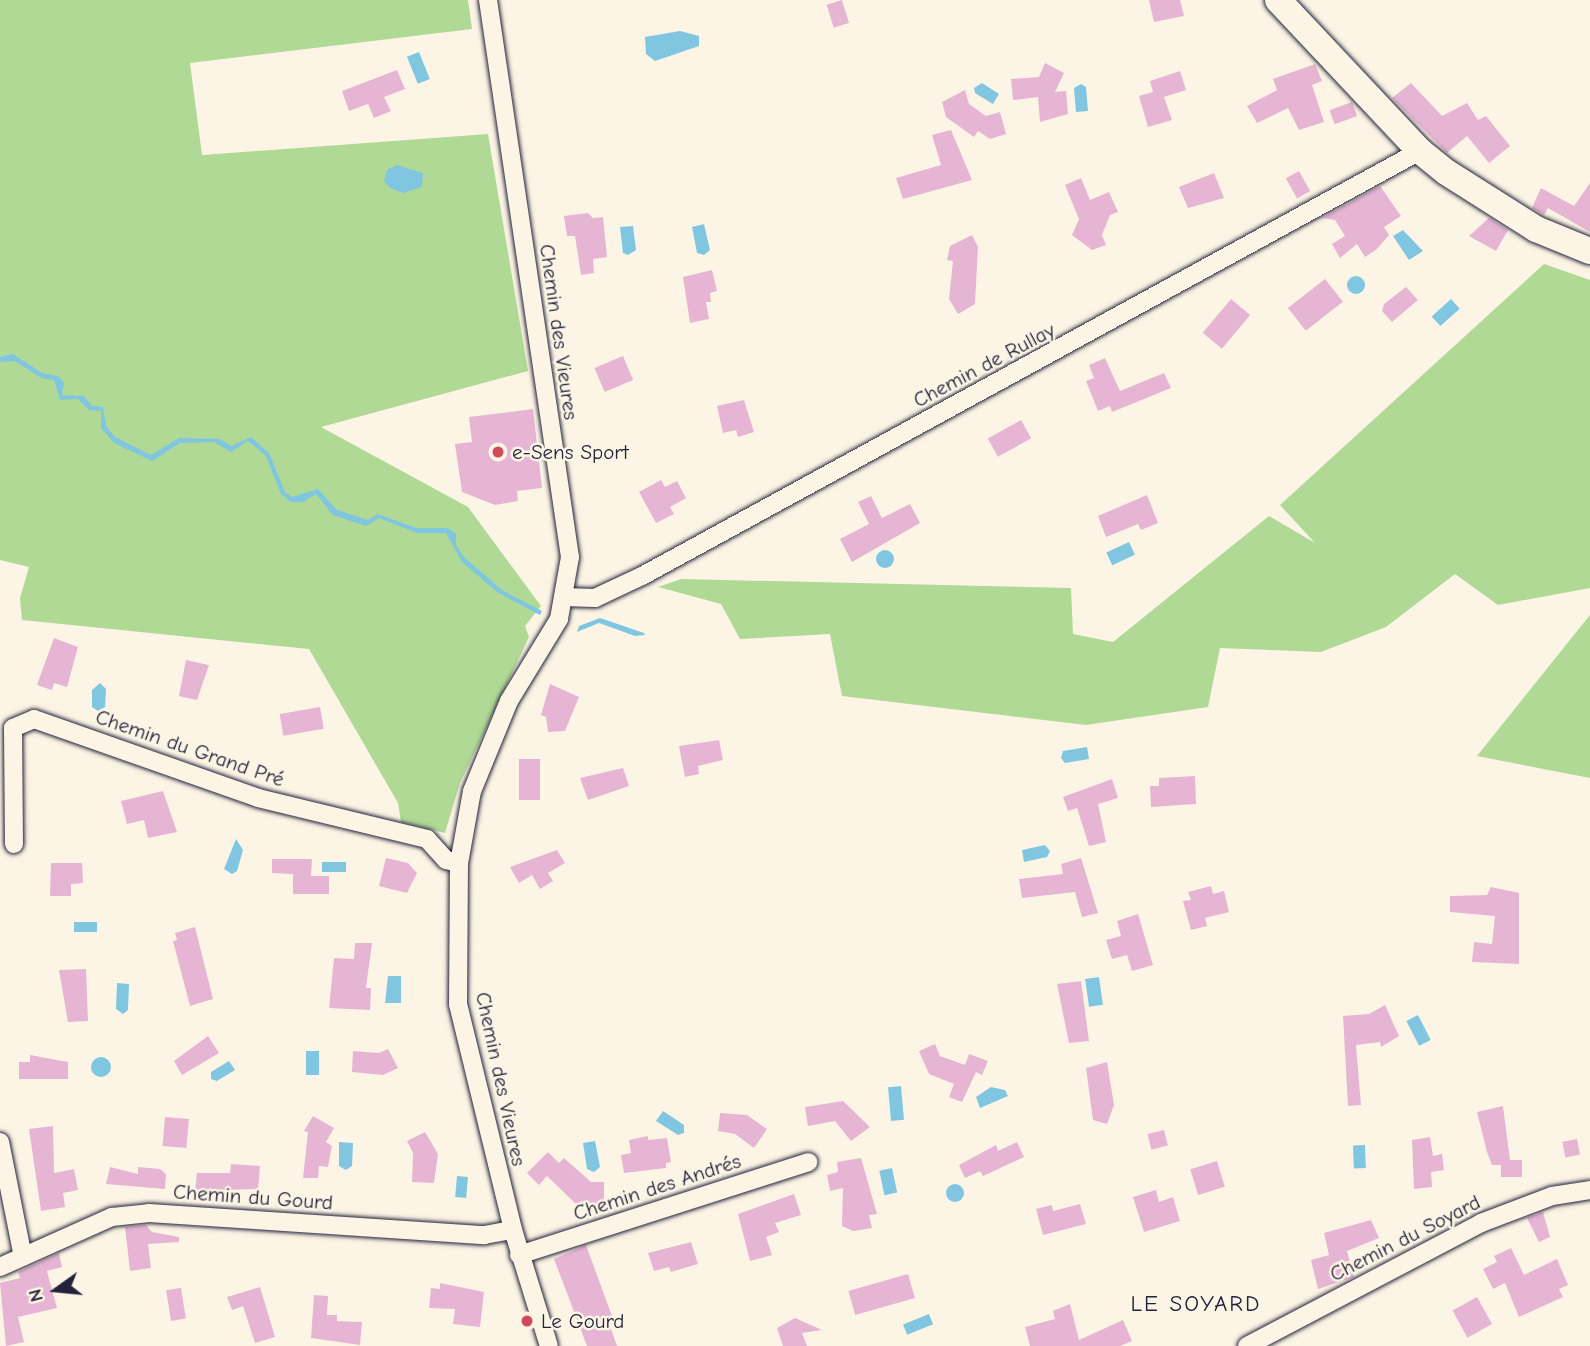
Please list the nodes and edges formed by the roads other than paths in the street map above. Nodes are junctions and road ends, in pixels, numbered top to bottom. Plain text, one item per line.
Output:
1 (488, 0) edge
2 (1278, 0) edge
3 (1420, 151) junction
4 (1590, 251) edge
5 (563, 597) junction
6 (14, 844) dead end
7 (459, 863) junction
8 (0, 1142) edge
9 (808, 1162) dead end
10 (1590, 1190) edge
11 (513, 1230) junction
12 (519, 1255) junction
13 (23, 1257) junction
14 (0, 1267) edge
15 (549, 1346) edge
16 (1247, 1346) edge

1 - 5 street, Chemin des Vieures
2 - 3 street
3 - 4 street
3 - 5 street, Chemin de Rullay
5 - 7 street, Chemin des Vieures
6 - 7 street, Chemin du Grand Pré
7 - 11 street, Chemin des Vieures
8 - 13 street
9 - 12 street, Chemin des Andrés
10 - 16 street, Chemin du Soyard
11 - 12 street
11 - 13 street, Chemin du Gourd
12 - 15 street
13 - 14 street, Chemin du Gourd

